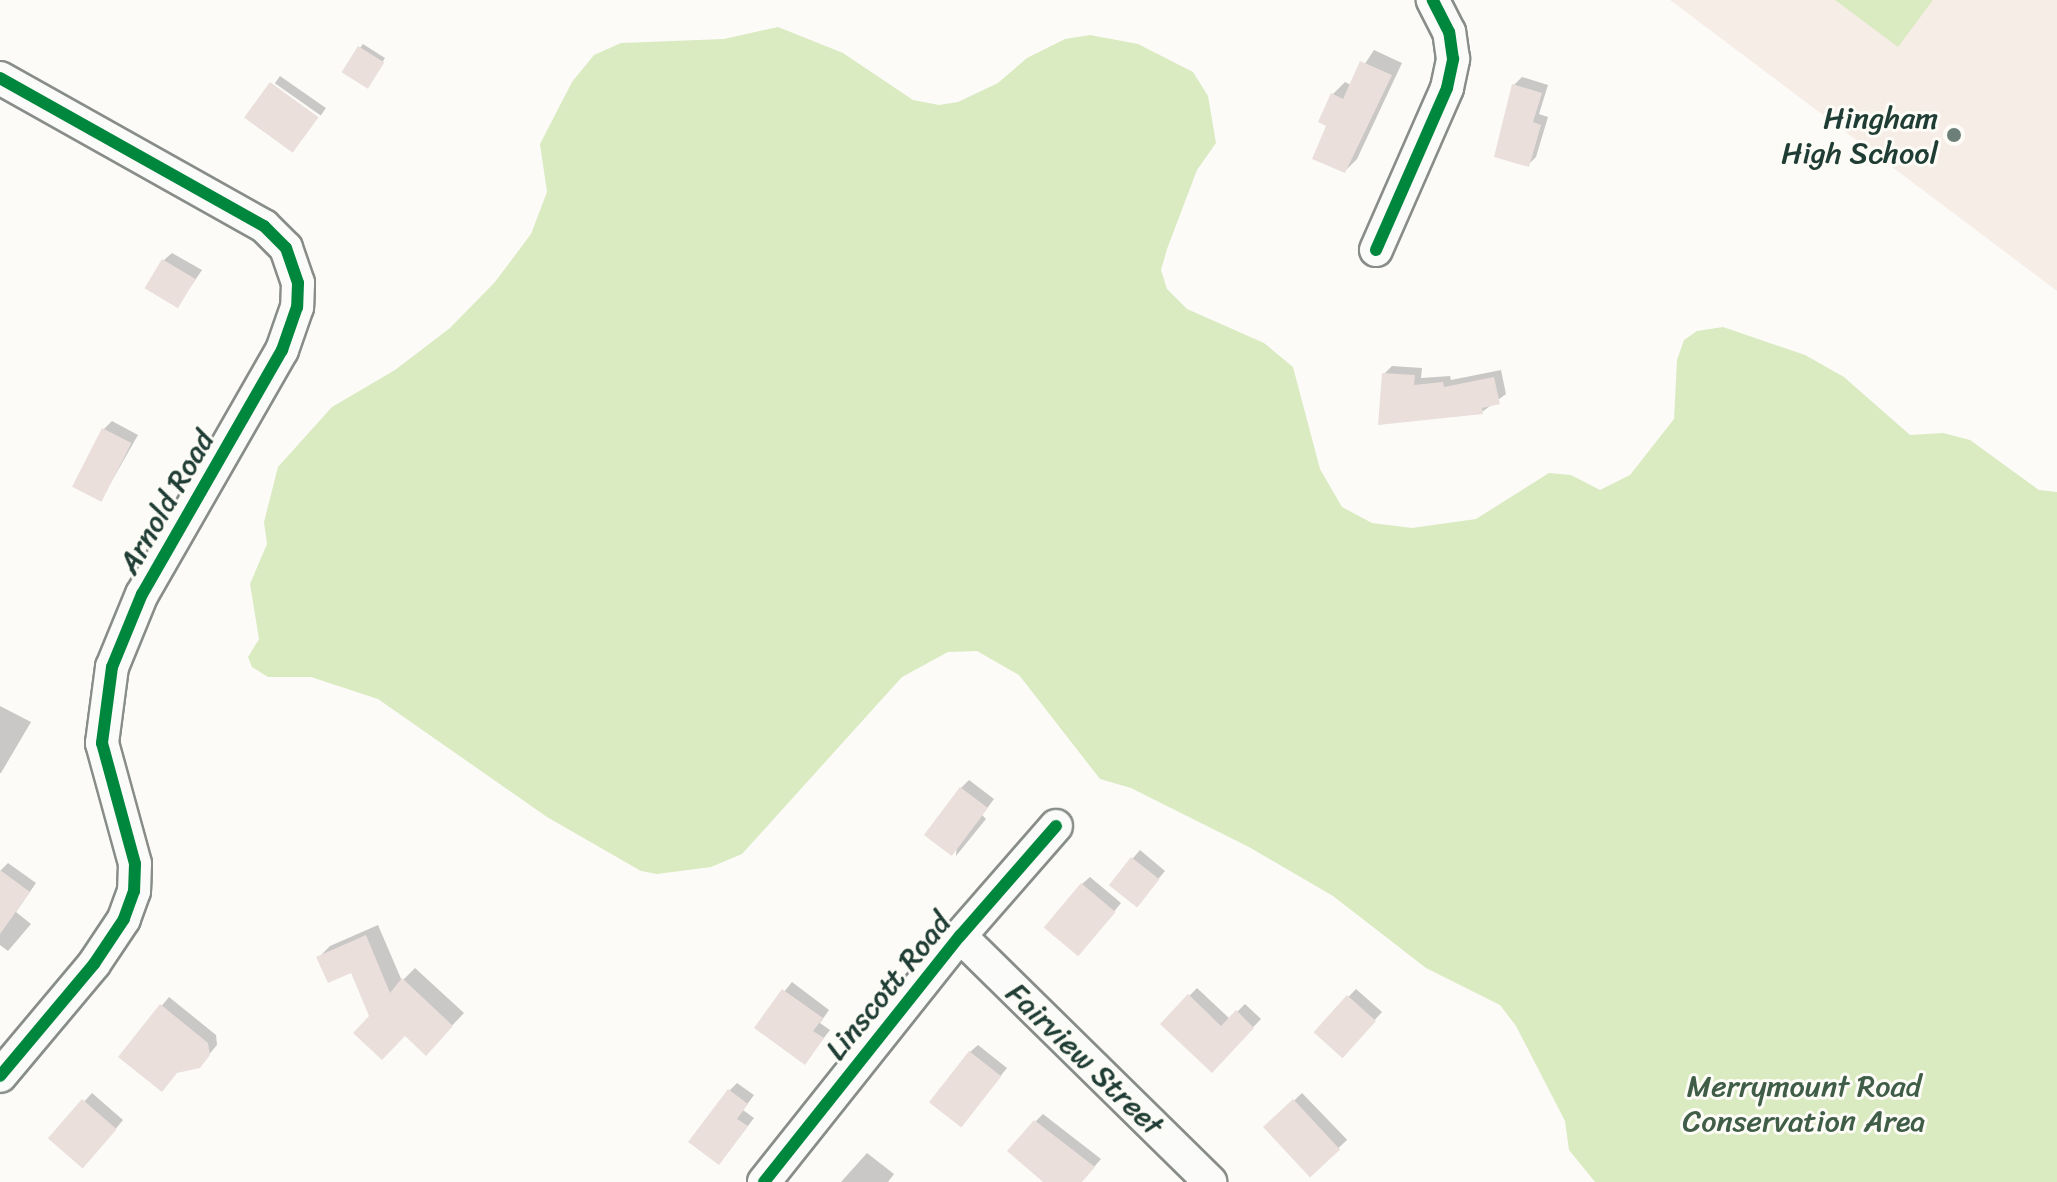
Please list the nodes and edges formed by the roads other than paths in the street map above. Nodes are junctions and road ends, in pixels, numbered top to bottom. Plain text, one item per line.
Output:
1 (1433, 0) edge
2 (0, 78) edge
3 (1376, 250) dead end
4 (1056, 826) dead end
5 (960, 936) junction
6 (0, 1076) edge
7 (1190, 1175) edge
8 (764, 1182) edge

1 - 3 street
2 - 6 street, Arnold Road
4 - 5 street, Linscott Road
5 - 7 street, Fairview Street
5 - 8 street, Linscott Road

